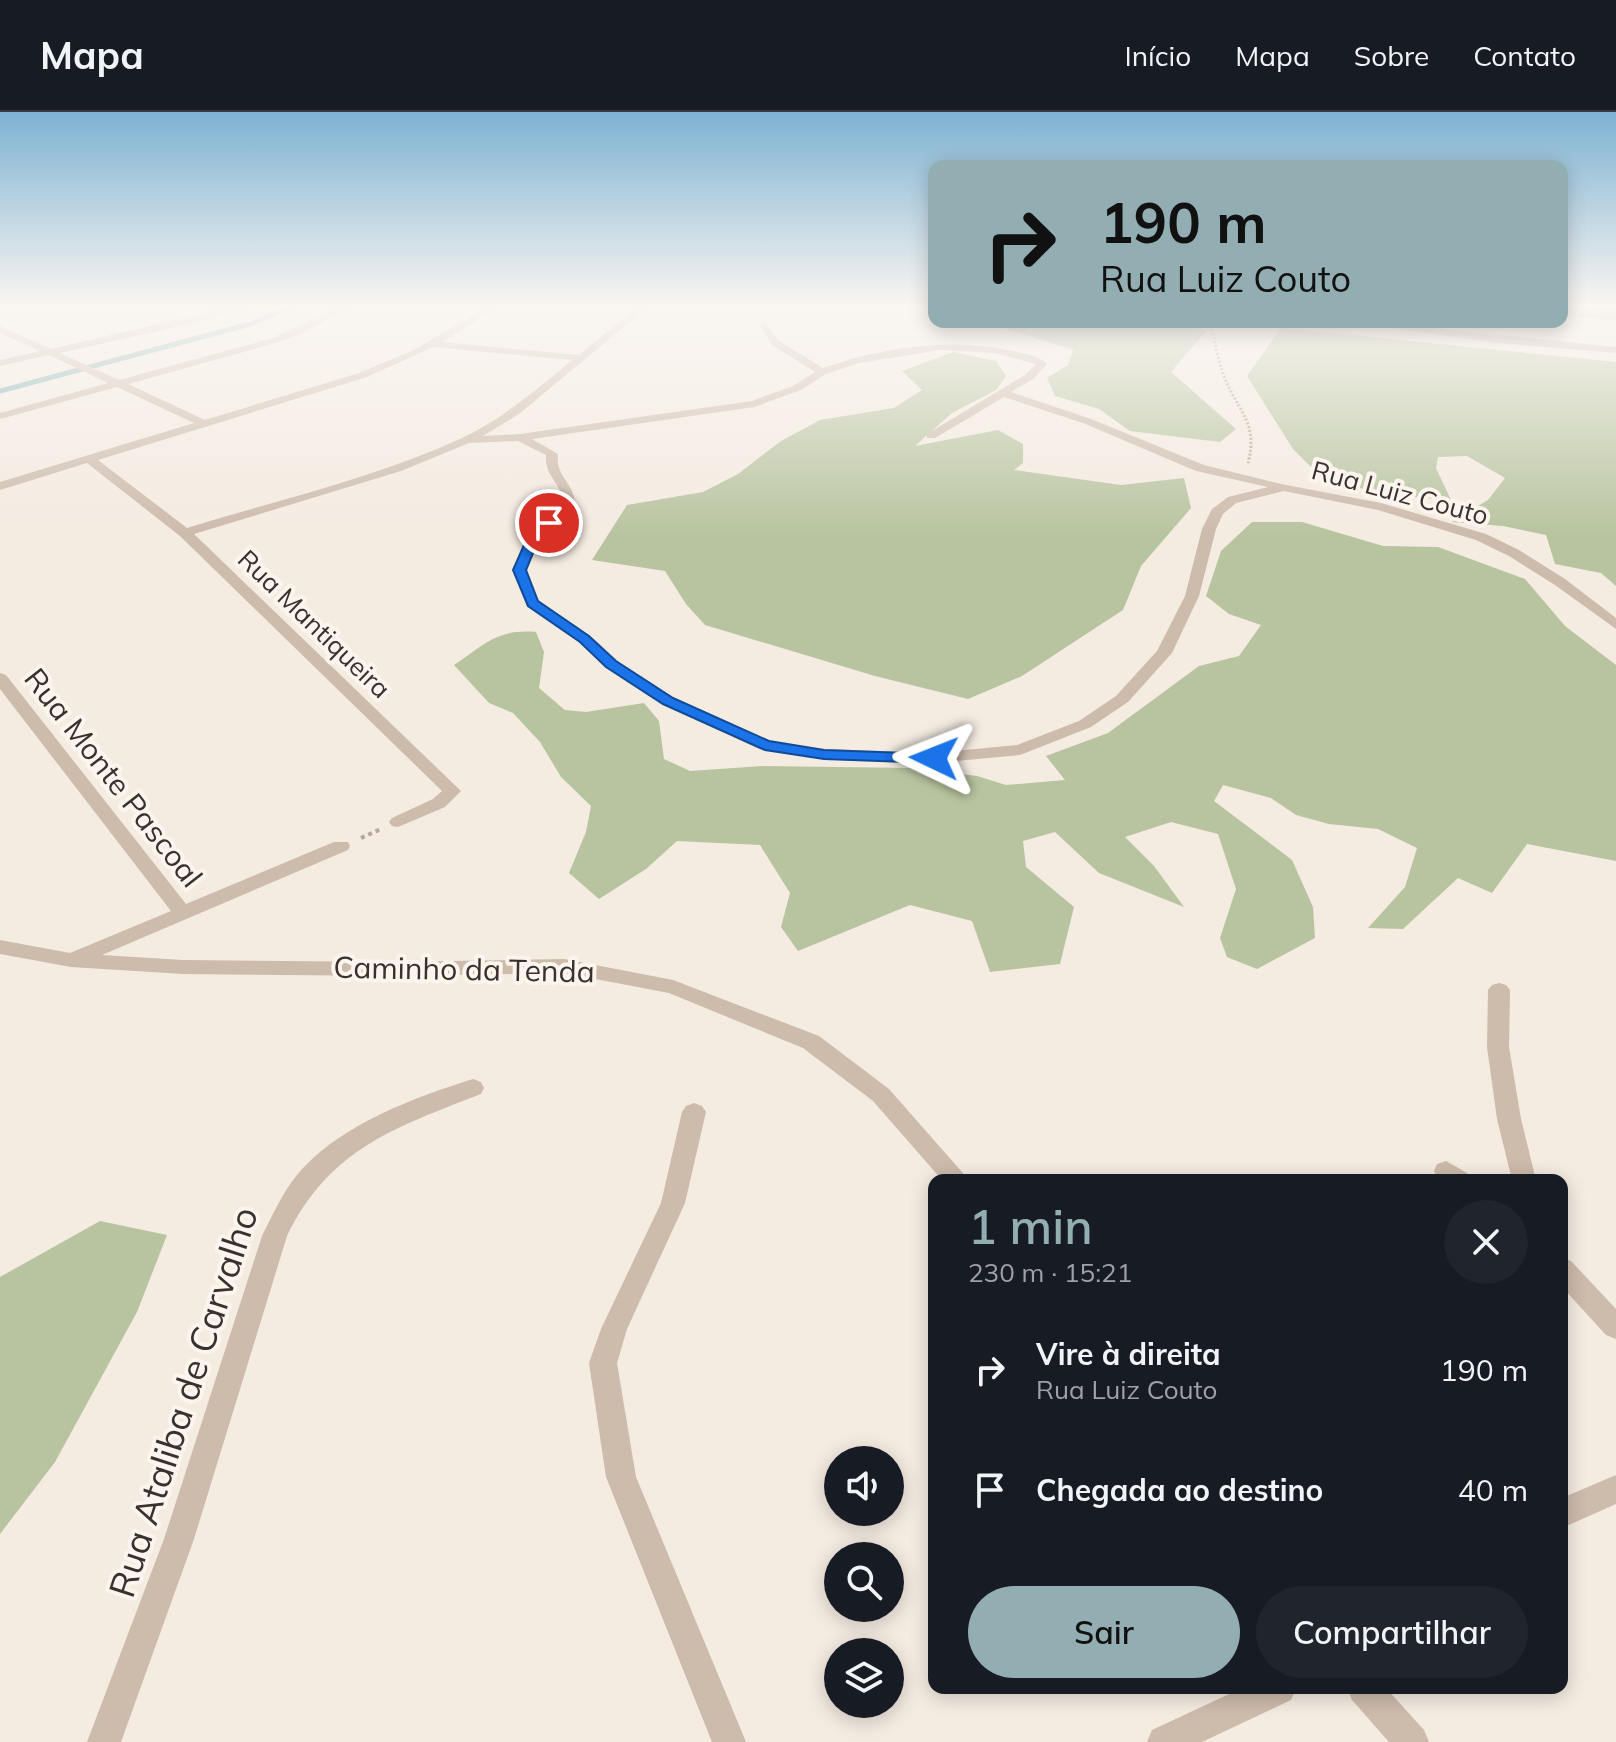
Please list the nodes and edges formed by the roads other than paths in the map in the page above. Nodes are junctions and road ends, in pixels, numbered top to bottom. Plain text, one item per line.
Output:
1 (111, 382) edge
2 (127, 382) edge
3 (339, 382) edge
4 (553, 382) edge
5 (806, 382) edge
6 (1020, 382) edge
7 (117, 385) junction
8 (1003, 393) junction
9 (0, 416) edge
10 (205, 424) junction
11 (931, 436) dead end
12 (520, 437) junction
13 (467, 440) junction
14 (89, 459) junction
15 (0, 486) edge
16 (1284, 487) junction
17 (185, 533) junction
18 (1616, 625) edge
19 (0, 678) edge
20 (398, 822) road end
21 (341, 846) road end
22 (183, 913) junction
23 (0, 947) edge
24 (71, 960) junction
25 (1499, 990) dead end
26 (473, 1088) dead end
27 (694, 1112) dead end
28 (952, 1174) edge
29 (1523, 1174) edge
30 (1568, 1275) edge
31 (1616, 1327) edge
32 (1616, 1489) edge
33 (1568, 1510) edge
34 (1266, 1694) edge
35 (1369, 1694) edge
36 (104, 1742) edge
37 (729, 1742) edge
38 (1164, 1742) edge
39 (1412, 1742) edge

1 - 7 street
2 - 7 street
3 - 10 street
4 - 13 street
5 - 12 street
6 - 8 street
7 - 9 street
7 - 10 street
8 - 11 street
8 - 16 street
10 - 14 street
12 - 13 street
12 - 16 street, Rua Luiz Couto
13 - 17 street
14 - 15 street
14 - 17 street, Rua Mantiqueira
16 - 18 street, Rua Luiz Couto
17 - 20 street, Rua Mantiqueira
19 - 22 street, Rua Monte Pascoal
21 - 22 street
22 - 24 street
23 - 24 street, Caminho da Tenda
24 - 28 street, Caminho da Tenda
25 - 29 street
26 - 36 street, Rua Ataliba de Carvalho
27 - 37 street
30 - 31 street
32 - 33 street
34 - 38 street
35 - 39 street

